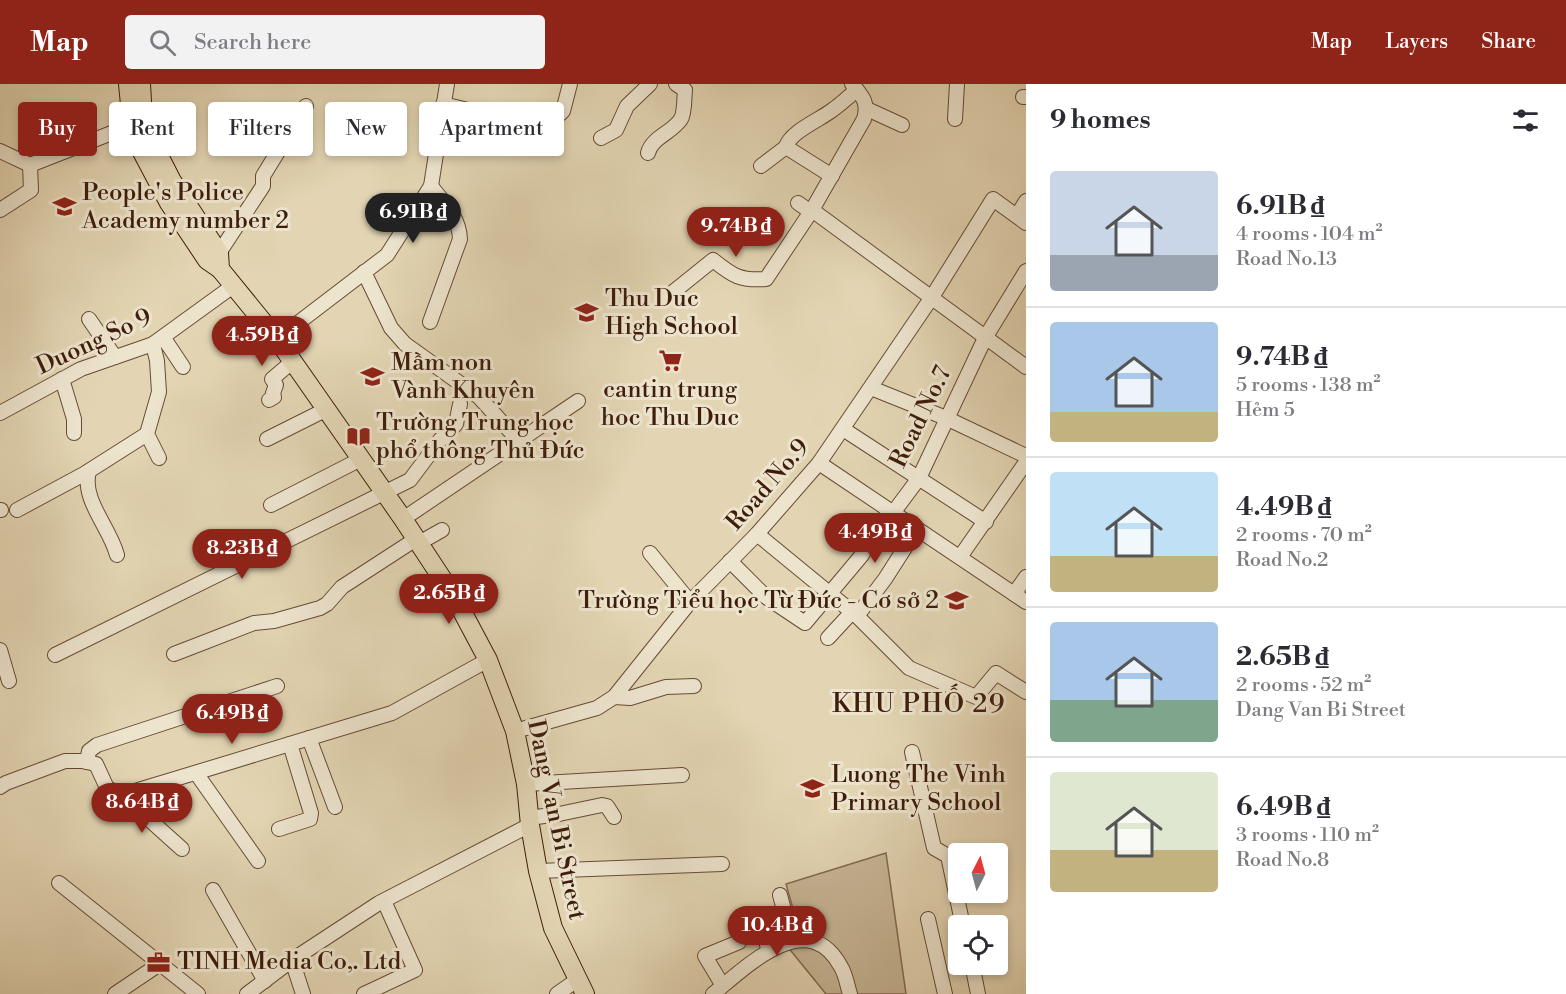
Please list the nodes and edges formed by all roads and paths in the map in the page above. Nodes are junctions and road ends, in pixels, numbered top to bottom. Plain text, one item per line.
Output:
1 (128, 84) edge
2 (141, 84) edge
3 (447, 84) edge
4 (570, 84) edge
5 (650, 84) edge
6 (676, 84) edge
7 (957, 84) edge
8 (854, 87) edge
9 (130, 102) edge
10 (443, 102) edge
11 (564, 107) edge
12 (867, 109) junction
13 (955, 119) dead end
14 (902, 125) dead end
15 (109, 134) edge
16 (601, 138) dead end
17 (786, 147) junction
18 (0, 151) edge
19 (648, 153) dead end
20 (144, 156) edge
21 (275, 156) edge
22 (435, 156) edge
23 (30, 165) junction
24 (761, 166) dead end
25 (832, 176) junction
26 (431, 186) junction
27 (1026, 201) edge
28 (798, 203) dead end
29 (0, 210) edge
30 (812, 211) junction
31 (1021, 219) edge
32 (220, 261) junction
33 (1026, 271) edge
34 (364, 273) junction
35 (233, 286) junction
36 (667, 297) dead end
37 (932, 297) junction
38 (89, 319) dead end
39 (430, 322) dead end
40 (985, 338) junction
41 (277, 339) junction
42 (158, 341) junction
43 (115, 357) junction
44 (292, 362) junction
45 (183, 367) dead end
46 (1026, 367) edge
47 (62, 379) junction
48 (871, 388) junction
49 (269, 400) dead end
50 (578, 401) dead end
51 (460, 404) dead end
52 (325, 410) junction
53 (0, 413) edge
54 (946, 418) junction
55 (843, 429) junction
56 (74, 433) dead end
57 (147, 434) junction
58 (267, 439) dead end
59 (519, 441) junction
60 (1026, 456) edge
61 (159, 458) dead end
62 (361, 459) junction
63 (1026, 462) edge
64 (819, 464) junction
65 (89, 471) junction
66 (919, 478) junction
67 (385, 494) junction
68 (271, 505) dead end
69 (17, 510) dead end
70 (892, 512) junction
71 (403, 519) junction
72 (986, 522) junction
73 (917, 529) junction
74 (442, 530) dead end
75 (757, 534) junction
76 (418, 541) junction
77 (650, 553) dead end
78 (117, 555) dead end
79 (960, 557) junction
80 (730, 561) junction
81 (1026, 577) edge
82 (830, 594) junction
83 (1014, 594) junction
84 (690, 602) junction
85 (1026, 602) edge
86 (854, 614) junction
87 (828, 638) dead end
88 (0, 650) edge
89 (174, 654) dead end
90 (55, 655) dead end
91 (488, 660) junction
92 (9, 681) dead end
93 (278, 686) dead end
94 (694, 686) dead end
95 (1026, 692) edge
96 (614, 697) junction
97 (515, 731) junction
98 (309, 738) junction
99 (290, 744) junction
100 (912, 752) dead end
101 (87, 762) junction
102 (196, 772) junction
103 (682, 775) dead end
104 (526, 784) junction
105 (0, 787) edge
106 (122, 795) junction
107 (335, 807) dead end
108 (614, 817) dead end
109 (529, 821) junction
110 (279, 829) dead end
111 (182, 849) dead end
112 (258, 861) dead end
113 (722, 864) dead end
114 (538, 872) junction
115 (59, 883) dead end
116 (213, 890) dead end
117 (780, 895) dead end
118 (384, 902) junction
119 (961, 915) edge
120 (928, 919) dead end
121 (739, 942) dead end
122 (292, 960) junction
123 (161, 963) junction
124 (974, 975) edge
125 (265, 981) junction
126 (581, 987) edge
127 (717, 988) edge
128 (115, 994) edge
129 (198, 994) edge
130 (247, 994) edge
131 (303, 994) edge
132 (364, 994) edge
133 (557, 994) edge
134 (703, 994) edge
135 (849, 994) edge
136 (945, 994) edge
137 (978, 994) edge

1 - 9 main road, Dang Van Bi Street
2 - 32 main road, Dang Van Bi Street
3 - 10 street
4 - 11 street
5 - 16 street
6 - 19 street
7 - 13 street
8 - 12 street
8 - 17 street
12 - 14 street
12 - 25 street
15 - 23 street
17 - 24 street
17 - 25 street
18 - 23 street
20 - 32 main road, Dang Van Bi Street
21 - 32 street
22 - 26 street
23 - 29 street
25 - 30 street
26 - 34 street
26 - 39 street
27 - 31 street
28 - 30 street
30 - 36 street
30 - 37 street
31 - 37 street, Road No.9
32 - 35 main road, Dang Van Bi Street
33 - 40 street, Road No.7
34 - 41 street
34 - 59 street
35 - 41 main road, Dang Van Bi Street
35 - 42 street, Duong So 9
37 - 40 street
37 - 48 street, Road No.9
38 - 43 street
40 - 46 street
40 - 54 street, Road No.7
41 - 44 main road, Dang Van Bi Street
42 - 43 street, Duong So 9
42 - 45 street
42 - 57 street
43 - 47 street, Duong So 9
44 - 49 street
44 - 52 main road, Dang Van Bi Street
47 - 53 street, Duong So 9
47 - 56 street
48 - 54 street
48 - 55 street, Road No.9
50 - 59 street
51 - 67 street
52 - 58 street
52 - 62 main road, Dang Van Bi Street
54 - 60 street
54 - 66 street, Road No.7
55 - 64 street, Road No.9
55 - 66 street
57 - 61 street
57 - 65 street
59 - 71 street
62 - 67 main road, Dang Van Bi Street
62 - 68 street
63 - 72 street
64 - 70 street
64 - 75 street, Road No.9
65 - 69 street
65 - 78 street
66 - 70 street, Road No.7
66 - 72 street
67 - 71 main road, Dang Van Bi Street
67 - 90 street
70 - 73 street
70 - 82 street, Road No.7
71 - 76 main road, Dang Van Bi Street
72 - 79 street
73 - 79 street
73 - 86 street
74 - 76 street
75 - 80 street, Road No.9
75 - 82 street
76 - 89 street
76 - 91 main road, Dang Van Bi Street
77 - 84 street
79 - 83 street
80 - 82 street, Road No.7
80 - 84 street, Road No.9
81 - 83 street
82 - 86 street
83 - 85 street
84 - 96 street, Road No.9
86 - 87 street
86 - 95 street
88 - 92 street
91 - 97 main road, Dang Van Bi Street
91 - 98 street
93 - 101 street
94 - 96 street
96 - 97 street, Road No.9
97 - 104 main road, Dang Van Bi Street
98 - 99 street
98 - 107 street
99 - 102 street
99 - 110 street
100 - 119 street
101 - 105 street
101 - 106 street
102 - 106 street
102 - 112 street
103 - 104 street
104 - 109 main road, Dang Van Bi Street
106 - 111 street
108 - 109 street
109 - 114 main road, Dang Van Bi Street
109 - 118 street
113 - 114 street
114 - 126 main road, Dang Van Bi Street
115 - 123 street
116 - 125 street
117 - 127 street
118 - 122 street
118 - 132 street
120 - 136 street
121 - 127 street
122 - 125 street
122 - 131 street
123 - 128 street
123 - 129 street
124 - 137 street
125 - 130 street
126 - 133 street
127 - 134 street
127 - 135 street

